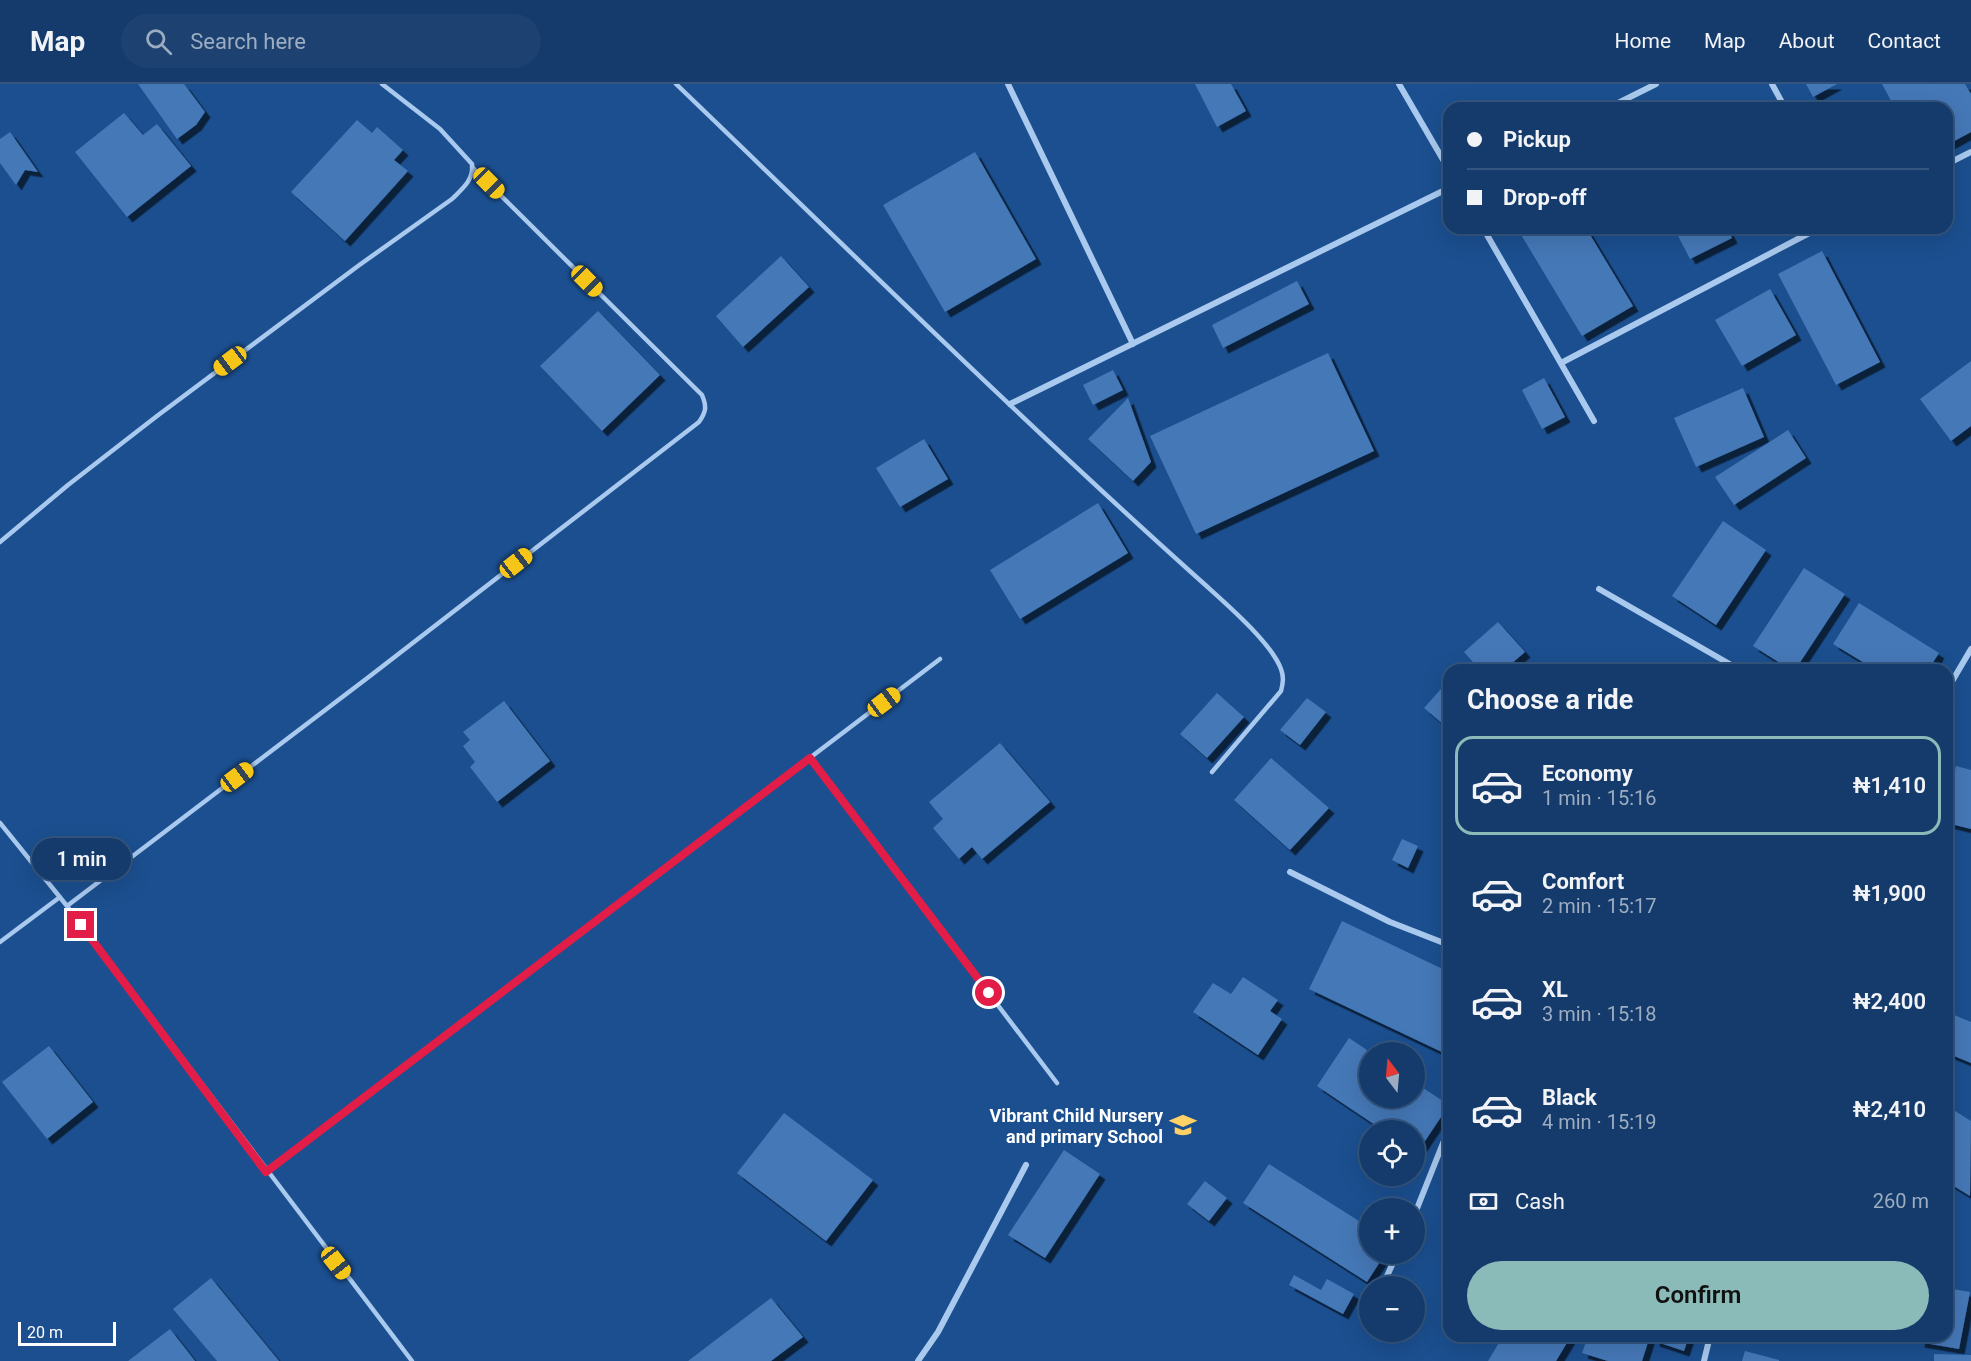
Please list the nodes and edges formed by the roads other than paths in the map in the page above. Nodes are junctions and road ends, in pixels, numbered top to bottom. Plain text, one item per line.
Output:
1 (382, 84) edge
2 (676, 84) edge
3 (1008, 84) edge
4 (1399, 84) edge
5 (1656, 84) edge
6 (1772, 84) edge
7 (1620, 102) edge
8 (1782, 102) edge
9 (1971, 152) edge
10 (1443, 160) edge
11 (1953, 161) edge
12 (472, 167) junction
13 (1443, 191) edge
14 (1486, 234) edge
15 (1808, 234) edge
16 (1133, 344) junction
17 (1561, 363) junction
18 (1010, 404) junction
19 (1594, 421) dead end
20 (0, 542) edge
21 (1599, 589) dead end
22 (1971, 649) edge
23 (940, 659) dead end
24 (1730, 664) edge
25 (1953, 680) edge
26 (810, 758) junction
27 (1212, 772) dead end
28 (0, 824) edge
29 (1290, 872) dead end
30 (60, 897) junction
31 (67, 906) junction
32 (0, 942) edge
33 (1443, 943) edge
34 (1057, 1083) dead end
35 (1443, 1143) edge
36 (1026, 1165) dead end
37 (266, 1172) junction
38 (1421, 1198) edge
39 (1709, 1342) edge
40 (412, 1361) edge
41 (918, 1361) edge
42 (1704, 1361) edge

1 - 12 lane
2 - 18 lane
3 - 16 street
4 - 10 street
5 - 7 street
6 - 8 street
9 - 11 street
12 - 20 lane
12 - 31 lane
13 - 16 street
14 - 17 street
15 - 17 street
16 - 18 street
17 - 19 street
18 - 27 lane
21 - 24 street
22 - 25 street
23 - 26 lane
26 - 34 lane
26 - 37 lane
28 - 30 lane
29 - 33 street
30 - 31 lane
30 - 32 lane
31 - 37 lane
35 - 38 street
36 - 41 street
37 - 40 lane
39 - 42 street

